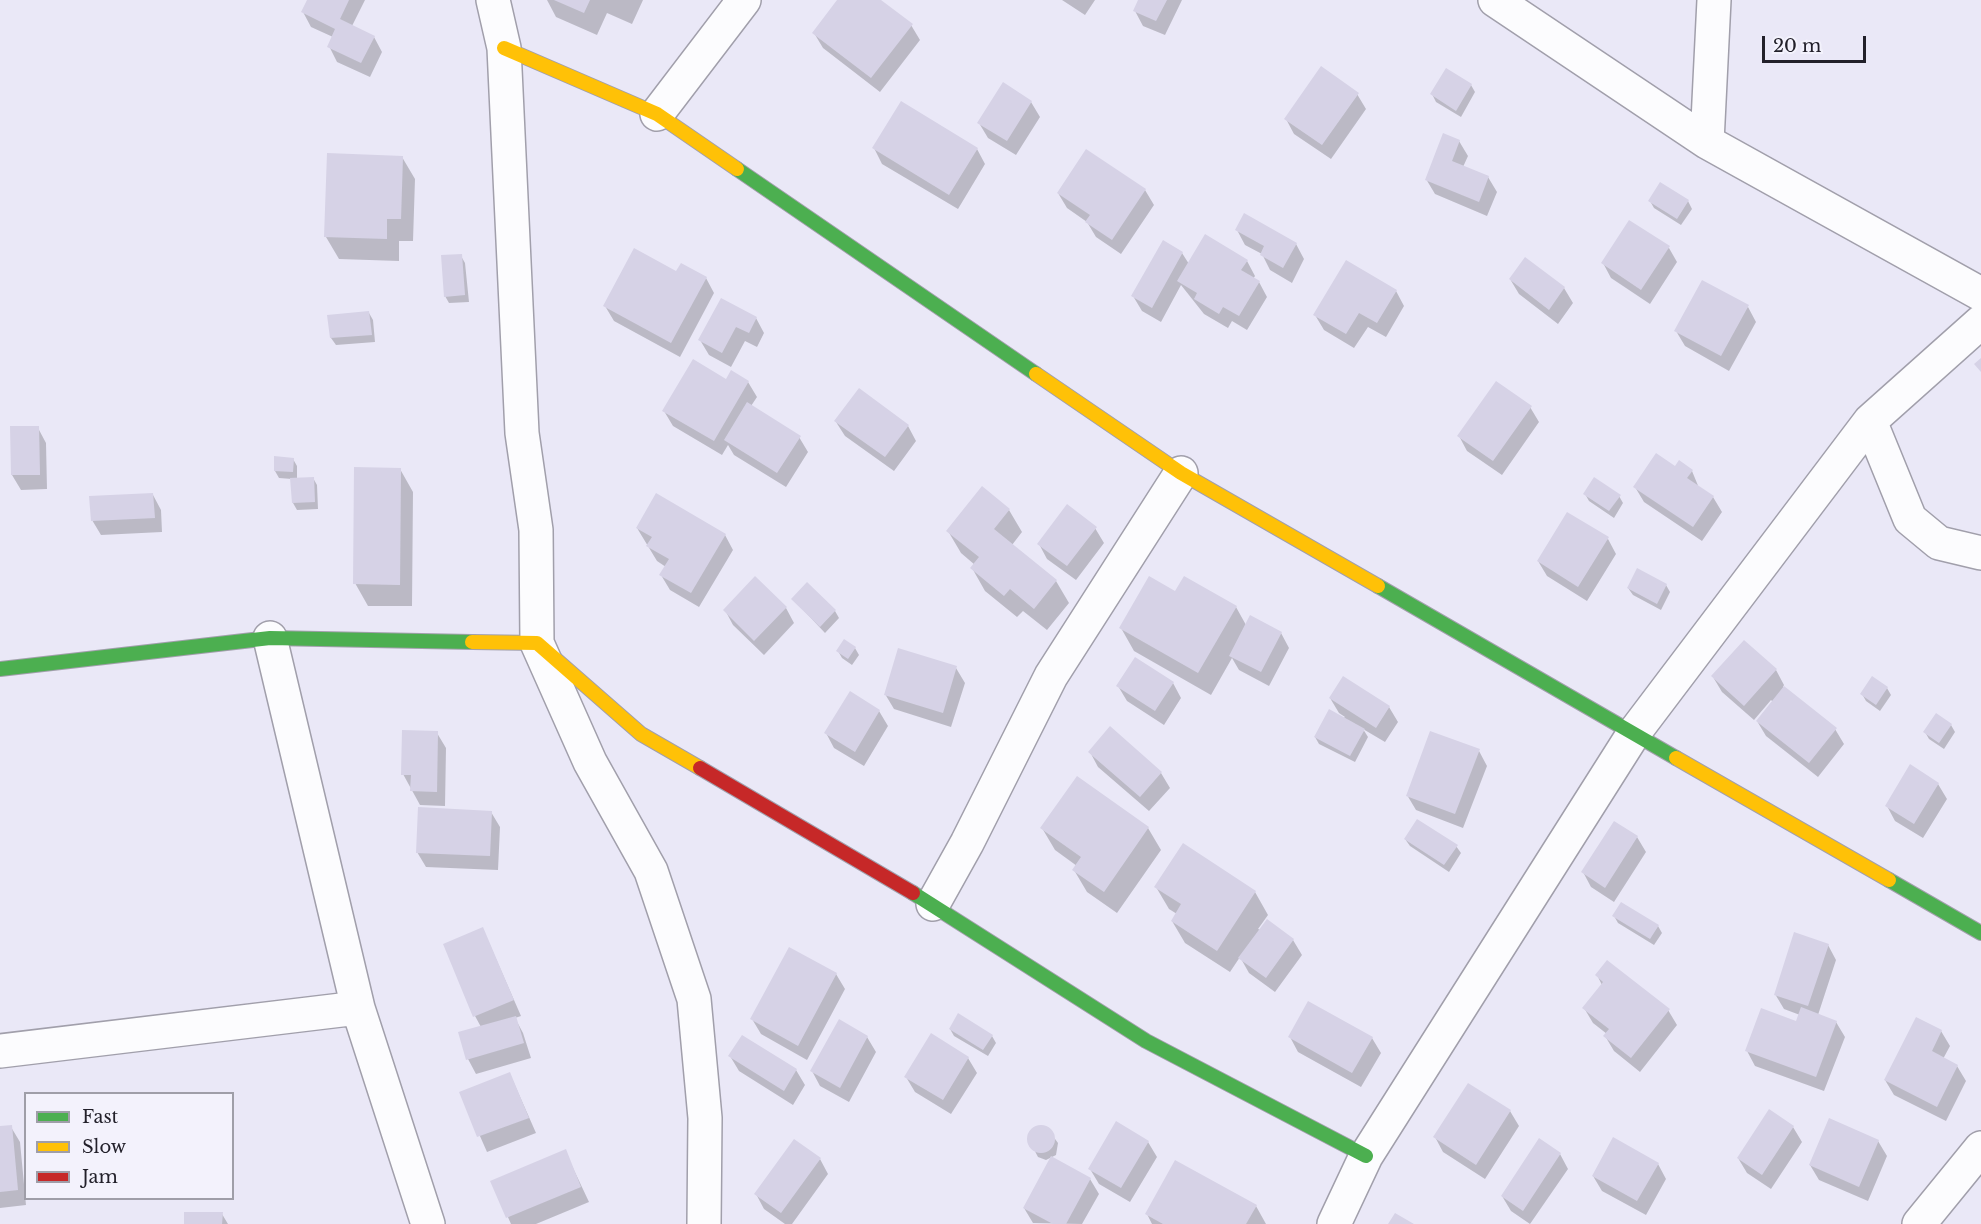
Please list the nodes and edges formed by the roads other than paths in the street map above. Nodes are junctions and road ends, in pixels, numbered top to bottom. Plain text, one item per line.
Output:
1 (493, 0) edge
2 (744, 0) edge
3 (1496, 0) edge
4 (1714, 0) edge
5 (504, 48) junction
6 (657, 114) junction
7 (1707, 142) junction
8 (1981, 294) edge
9 (1981, 322) edge
10 (1870, 421) junction
11 (1181, 473) junction
12 (1981, 553) edge
13 (270, 638) junction
14 (537, 643) junction
15 (0, 669) edge
16 (1634, 733) junction
17 (933, 904) junction
18 (1981, 933) edge
19 (358, 1008) junction
20 (0, 1051) edge
21 (1981, 1148) edge
22 (1366, 1156) junction
23 (428, 1224) edge
24 (704, 1224) edge
25 (1334, 1224) edge
26 (1918, 1224) edge

1 - 5 street
2 - 6 street
3 - 7 street
4 - 7 street
5 - 6 street
5 - 14 street
6 - 11 street
7 - 8 street
9 - 10 street
10 - 12 street
10 - 16 street
11 - 16 street
11 - 17 street
13 - 14 street
13 - 15 street
13 - 19 street
14 - 17 street
14 - 24 street
16 - 18 street
16 - 22 street
17 - 22 street
19 - 20 street
19 - 23 street
21 - 26 street
22 - 25 street

